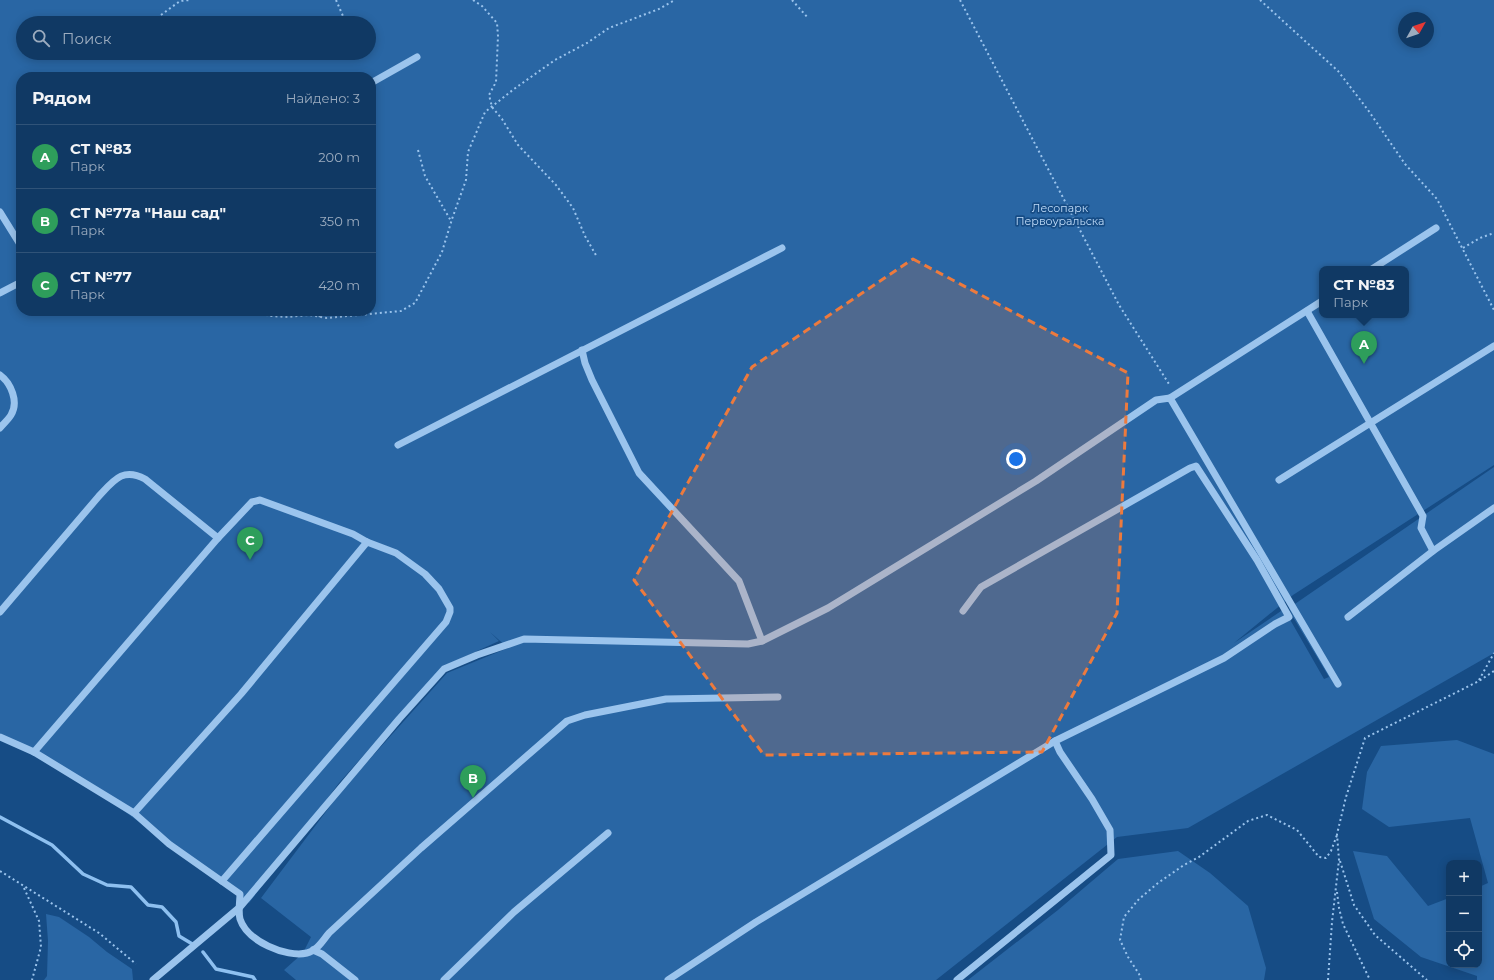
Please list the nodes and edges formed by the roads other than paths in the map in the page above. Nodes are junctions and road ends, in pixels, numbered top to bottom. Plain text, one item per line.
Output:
1 (417, 57) dead end
2 (376, 80) edge
3 (0, 212) edge
4 (1436, 228) dead end
5 (16, 238) edge
6 (782, 248) dead end
7 (1377, 266) edge
8 (16, 285) edge
9 (0, 294) edge
10 (1319, 303) edge
11 (1307, 311) junction
12 (1494, 346) edge
13 (582, 350) junction
14 (0, 375) edge
15 (1170, 398) junction
16 (1371, 422) junction
17 (0, 428) edge
18 (398, 446) dead end
19 (1279, 480) dead end
20 (1494, 508) edge
21 (218, 538) junction
22 (367, 542) junction
23 (1433, 551) junction
24 (962, 611) dead end
25 (0, 612) edge
26 (1348, 617) dead end
27 (762, 641) junction
28 (1338, 684) dead end
29 (778, 697) dead end
30 (0, 737) edge
31 (1055, 741) junction
32 (34, 752) junction
33 (134, 813) junction
34 (608, 833) dead end
35 (222, 882) junction
36 (240, 907) junction
37 (313, 950) junction
38 (153, 980) edge
39 (355, 980) edge
40 (444, 980) edge
41 (668, 980) edge
42 (956, 980) edge

1 - 2 street
3 - 5 street
4 - 7 street
6 - 13 street
8 - 9 street
10 - 11 street
11 - 15 street
11 - 16 street
12 - 16 street
13 - 18 street
13 - 27 street
14 - 17 street
15 - 27 street
15 - 28 street
16 - 19 street
16 - 23 street
20 - 23 street
21 - 22 street
21 - 25 street
21 - 32 street
22 - 33 street
22 - 35 street
23 - 26 street
24 - 31 street
27 - 36 street
29 - 37 street
30 - 32 street
31 - 41 street
31 - 42 street
32 - 33 street
33 - 35 street
34 - 40 street
35 - 36 street
36 - 37 street
36 - 38 street
37 - 39 street

